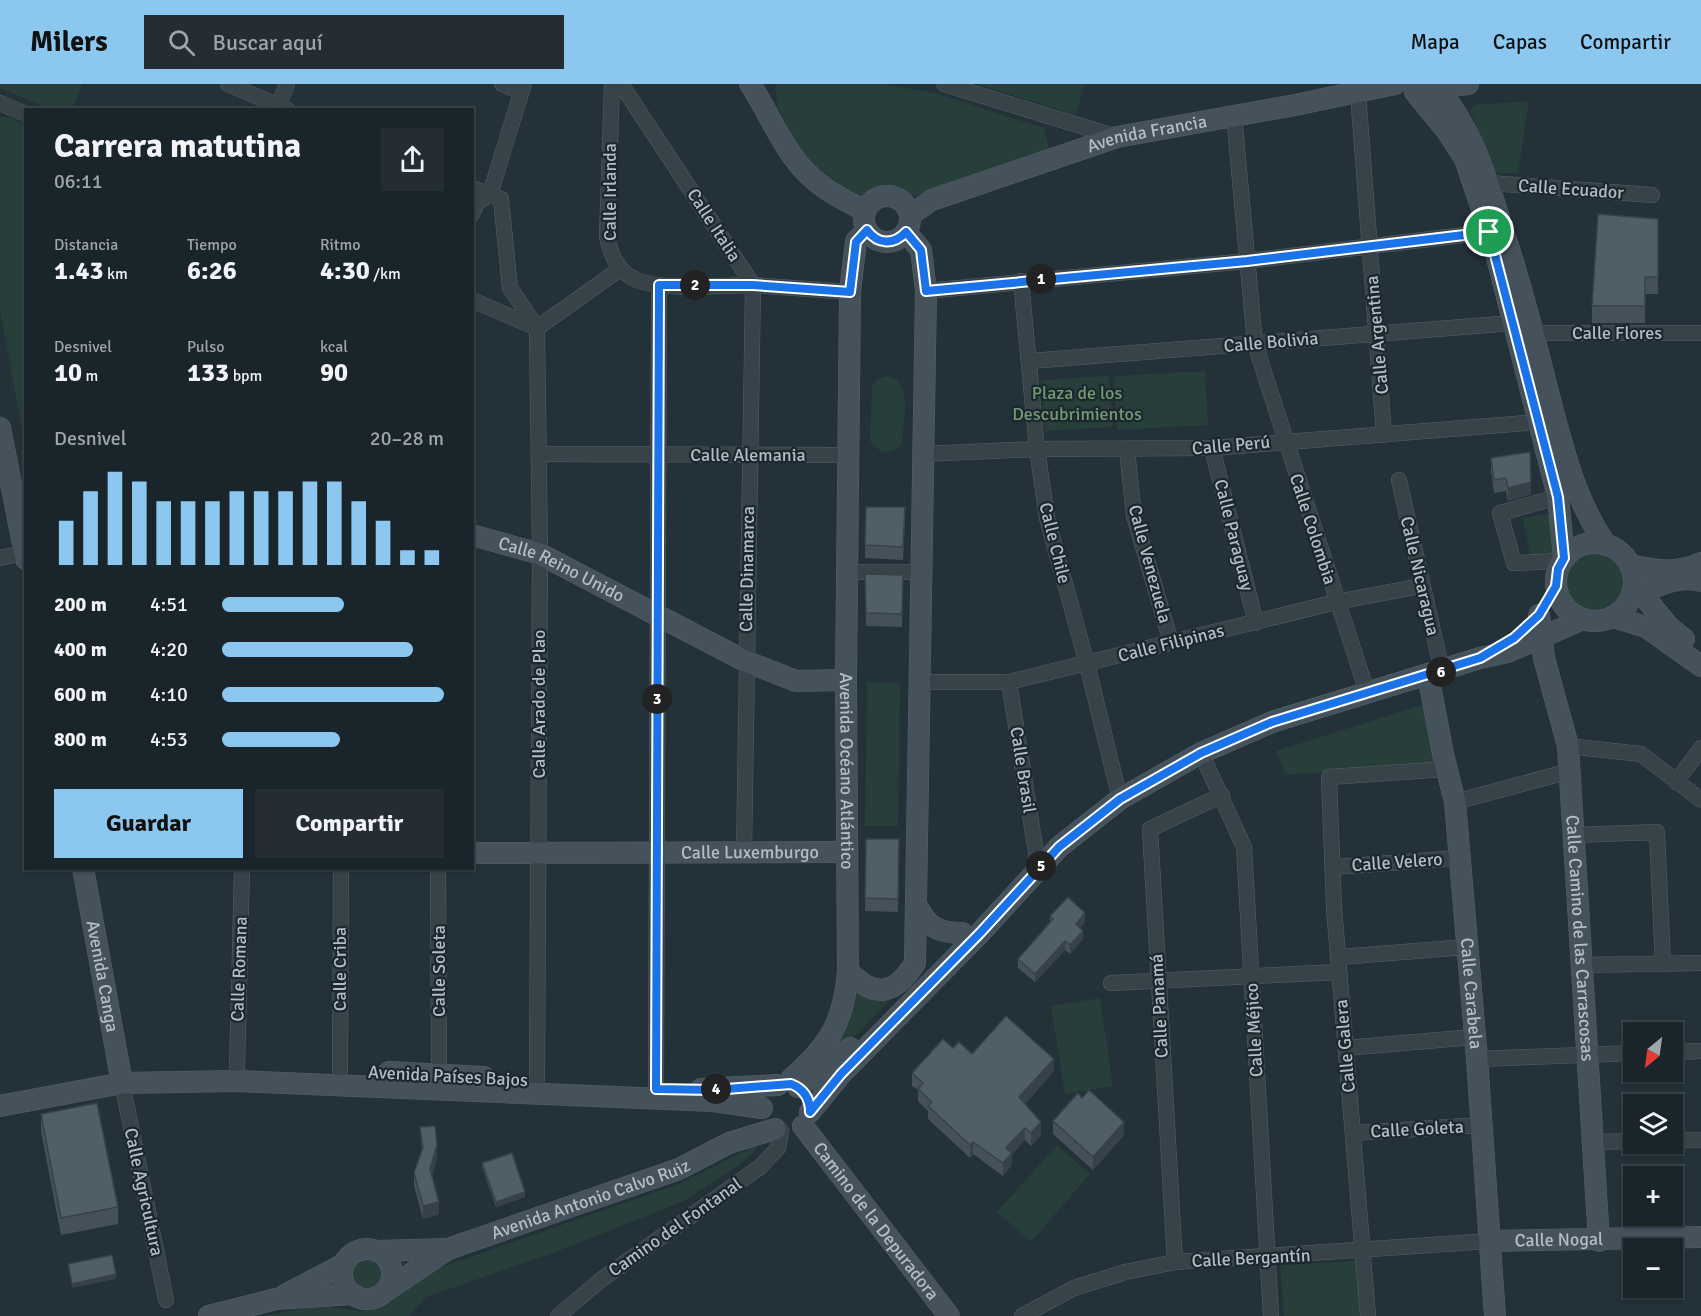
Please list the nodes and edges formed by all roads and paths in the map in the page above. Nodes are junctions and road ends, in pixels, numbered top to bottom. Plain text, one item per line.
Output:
1 (228, 84) edge
2 (287, 84) edge
3 (502, 84) edge
4 (612, 84) edge
5 (621, 84) edge
6 (944, 84) edge
7 (1394, 84) edge
8 (1466, 85) edge
9 (1428, 87) edge
10 (523, 88) edge
11 (758, 90) edge
12 (1358, 93) junction
13 (0, 103) edge
14 (281, 108) edge
15 (24, 113) edge
16 (1458, 113) junction
17 (1234, 115) junction
18 (1117, 137) junction
19 (1490, 183) junction
20 (474, 189) edge
21 (490, 194) junction
22 (1652, 195) dead end
23 (474, 210) edge
24 (866, 221) junction
25 (908, 224) junction
26 (1489, 232) junction
27 (1370, 247) junction
28 (1247, 261) junction
29 (620, 269) junction
30 (1021, 281) junction
31 (659, 285) junction
32 (753, 285) junction
33 (926, 291) junction
34 (850, 292) junction
35 (474, 301) edge
36 (1513, 323) junction
37 (537, 328) junction
38 (1532, 333) junction
39 (1701, 333) edge
40 (1377, 334) junction
41 (1255, 344) junction
42 (1030, 362) junction
43 (1539, 422) junction
44 (0, 428) edge
45 (1384, 435) junction
46 (1285, 440) junction
47 (1212, 448) junction
48 (1037, 449) junction
49 (1127, 450) junction
50 (539, 454) junction
51 (657, 454) junction
52 (922, 454) junction
53 (750, 455) junction
54 (848, 455) junction
55 (1399, 480) dead end
56 (1558, 497) junction
57 (474, 536) edge
58 (1606, 545) junction
59 (24, 550) edge
60 (540, 554) junction
61 (24, 555) edge
62 (0, 558) edge
63 (1563, 560) junction
64 (1701, 563) edge
65 (847, 572) junction
66 (920, 572) junction
67 (1701, 581) edge
68 (1421, 586) junction
69 (1556, 586) junction
70 (1634, 586) junction
71 (1336, 602) junction
72 (657, 614) junction
73 (1539, 615) junction
74 (1613, 616) junction
75 (1583, 619) junction
76 (1256, 623) junction
77 (1542, 638) junction
78 (1171, 642) junction
79 (1701, 653) edge
80 (1480, 658) junction
81 (745, 661) junction
82 (1087, 664) junction
83 (1701, 666) edge
84 (1435, 673) junction
85 (846, 680) junction
86 (918, 682) junction
87 (1009, 682) junction
88 (1368, 692) junction
89 (1568, 746) junction
90 (1701, 748) edge
91 (1201, 753) junction
92 (1447, 769) junction
93 (1570, 771) junction
94 (1676, 782) junction
95 (1222, 795) junction
96 (1120, 799) junction
97 (1701, 800) edge
98 (1455, 802) junction
99 (1574, 836) junction
100 (1059, 847) junction
101 (846, 852) junction
102 (474, 853) edge
103 (537, 854) junction
104 (744, 854) junction
105 (656, 855) junction
106 (1459, 858) junction
107 (1037, 859) junction
108 (1334, 867) junction
109 (83, 870) edge
110 (242, 870) edge
111 (341, 870) edge
112 (438, 870) edge
113 (917, 906) junction
114 (962, 933) junction
115 (1466, 947) junction
116 (915, 963) junction
117 (1701, 963) edge
118 (1581, 964) junction
119 (1663, 964) junction
120 (1340, 965) junction
121 (848, 971) junction
122 (1251, 977) junction
123 (1157, 982) junction
124 (1111, 983) dead end
125 (911, 995) junction
126 (1474, 1037) junction
127 (1345, 1048) junction
128 (1701, 1051) edge
129 (1683, 1052) edge
130 (1623, 1053) edge
131 (1588, 1054) junction
132 (1477, 1059) junction
133 (237, 1069) junction
134 (340, 1070) junction
135 (439, 1074) junction
136 (537, 1080) junction
137 (122, 1083) junction
138 (787, 1085) junction
139 (656, 1089) junction
140 (0, 1106) edge
141 (806, 1119) junction
142 (770, 1120) junction
143 (1482, 1125) junction
144 (1353, 1133) junction
145 (1683, 1140) edge
146 (1701, 1140) edge
147 (1623, 1141) edge
148 (1594, 1142) junction
149 (1701, 1237) edge
150 (1490, 1241) junction
151 (1599, 1241) junction
152 (448, 1249) junction
153 (377, 1251) junction
154 (1365, 1251) junction
155 (1268, 1256) junction
156 (1175, 1262) junction
157 (344, 1264) junction
158 (384, 1292) junction
159 (353, 1294) junction
160 (276, 1299) junction
161 (166, 1300) dead end
162 (210, 1316) edge
163 (558, 1316) edge
164 (949, 1316) edge
165 (1022, 1316) edge
166 (1271, 1316) edge
167 (1368, 1316) edge
168 (1495, 1316) edge

1 - 14 street
2 - 14 street
3 - 10 street
4 - 29 street, Calle Irlanda
5 - 32 street, Calle Italia
6 - 18 street
7 - 9 street
7 - 12 street, Avenida Francia
8 - 9 street
8 - 16 street
9 - 16 street
9 - 26 street
10 - 21 street
11 - 24 street
12 - 17 street, Avenida Francia
12 - 27 street, Calle Argentina
13 - 15 street
16 - 19 street
17 - 18 street, Avenida Francia
17 - 28 street, Calle Colombia
18 - 25 street, Avenida Francia
19 - 22 street, Calle Ecuador
19 - 38 street
20 - 21 street
21 - 23 street
21 - 37 street
24 - 25 street
24 - 25 street
24 - 34 street, Avenida Océano Atlántico
25 - 33 street
26 - 27 street
26 - 36 street
27 - 28 street
27 - 40 street, Calle Argentina
28 - 30 street
28 - 41 street, Calle Colombia
29 - 31 street
29 - 37 street
30 - 33 street
30 - 42 street, Calle Chile
31 - 32 street
31 - 51 street
32 - 34 street
32 - 53 street, Calle Dinamarca
33 - 52 street
34 - 54 street, Avenida Océano Atlántico
35 - 37 street
36 - 40 street, Calle Bolivia
36 - 43 street
37 - 50 street, Calle Arado de Plao
38 - 39 street, Calle Flores
38 - 58 street
40 - 41 street, Calle Bolivia
40 - 45 street, Calle Argentina
41 - 42 street, Calle Bolivia
41 - 46 street, Calle Colombia
42 - 48 street, Calle Chile
43 - 45 street, Calle Perú
43 - 56 street
44 - 59 street
45 - 46 street, Calle Perú
46 - 47 street, Calle Perú
46 - 71 street, Calle Colombia
47 - 49 street, Calle Perú
47 - 76 street, Calle Paraguay
48 - 49 street, Calle Perú
48 - 52 street, Calle Perú
48 - 82 street, Calle Chile
49 - 78 street, Calle Venezuela
50 - 51 street, Calle Alemania
50 - 60 street, Calle Arado de Plao
51 - 53 street, Calle Alemania
51 - 72 street
52 - 66 street
53 - 54 street, Calle Alemania
53 - 81 street, Calle Dinamarca
54 - 65 street, Avenida Océano Atlántico
55 - 68 street, Calle Nicaragua
56 - 63 street
56 - 63 street
57 - 60 street, Calle Reino Unido
58 - 63 street
58 - 70 street
60 - 72 street, Calle Reino Unido
60 - 103 street, Calle Arado de Plao
61 - 62 street
63 - 69 street
64 - 70 street
65 - 66 street
65 - 85 street, Avenida Océano Atlántico
66 - 86 street
67 - 70 street
68 - 71 street, Calle Filipinas
68 - 84 street, Calle Nicaragua
69 - 73 street
69 - 75 street
70 - 74 street
70 - 79 street
71 - 76 street, Calle Filipinas
71 - 88 street, Calle Colombia
72 - 81 street, Calle Reino Unido
72 - 105 street
73 - 77 street
73 - 80 street
74 - 75 street
74 - 83 street
75 - 77 street
76 - 78 street, Calle Filipinas
77 - 80 street
77 - 89 street, Calle Camino de las Carrascosas
78 - 82 street, Calle Filipinas
80 - 84 street
81 - 85 street, Calle Reino Unido
81 - 104 street, Calle Dinamarca
82 - 87 street, Calle Filipinas
82 - 96 street, Calle Chile
84 - 88 street
84 - 92 street, Calle Carabela
85 - 101 street, Avenida Océano Atlántico
86 - 87 street, Calle Filipinas
86 - 113 street
87 - 107 street, Calle Brasil
88 - 91 street
89 - 93 street, Calle Camino de las Carrascosas
89 - 94 street
90 - 94 street
91 - 95 street, Calle Méjico
91 - 96 street
92 - 98 street, Calle Carabela
92 - 108 street, Calle Galera
93 - 98 street
93 - 99 street, Calle Camino de las Carrascosas
94 - 97 street
95 - 122 street, Calle Méjico
95 - 123 street, Calle Panamá
96 - 100 street
98 - 106 street, Calle Carabela
99 - 118 street, Calle Camino de las Carrascosas
99 - 119 street
100 - 107 street
100 - 125 street
101 - 104 street, Calle Luxemburgo
101 - 121 street, Avenida Océano Atlántico
102 - 103 street, Calle Luxemburgo
103 - 105 street, Calle Luxemburgo
103 - 136 street, Calle Arado de Plao
104 - 105 street, Calle Luxemburgo
105 - 139 street
106 - 108 street, Calle Velero
106 - 115 street, Calle Carabela
107 - 114 street
108 - 120 street, Calle Galera
109 - 137 street, Avenida Canga
110 - 133 street, Calle Romana
111 - 134 street, Calle Criba
112 - 135 street, Calle Soleta
113 - 114 street
113 - 116 street
114 - 125 street
115 - 120 street
115 - 126 street, Calle Carabela
116 - 121 street
116 - 125 street
117 - 119 street
118 - 119 street
118 - 131 street, Calle Camino de las Carrascosas
120 - 122 street
120 - 127 street, Calle Galera
121 - 138 street, Avenida Océano Atlántico
122 - 123 street
122 - 155 street, Calle Méjico
123 - 124 street
123 - 156 street, Calle Panamá
125 - 138 street
125 - 141 street
126 - 127 street
126 - 132 street, Calle Carabela
127 - 144 street, Calle Galera
128 - 129 street
130 - 131 street
131 - 132 street
131 - 148 street, Calle Camino de las Carrascosas
132 - 143 street, Calle Carabela
133 - 134 street, Avenida Países Bajos
133 - 137 street, Avenida Países Bajos
134 - 135 street, Avenida Países Bajos
135 - 136 street, Avenida Países Bajos
136 - 139 street, Avenida Países Bajos
137 - 140 street, Avenida Países Bajos
137 - 142 street, Avenida Países Bajos
137 - 161 street, Calle Agricultura
138 - 139 street, Avenida Países Bajos
138 - 141 street
138 - 142 street
141 - 142 street
141 - 164 street, Camino de la Depuradora
142 - 152 street, Avenida Antonio Calvo Ruiz
142 - 163 street, Camino del Fontanal
143 - 144 street, Calle Goleta
143 - 150 street, Calle Carabela
144 - 154 street, Calle Galera
145 - 146 street
147 - 148 street
148 - 151 street, Calle Camino de las Carrascosas
149 - 151 street, Calle Nogal
150 - 151 street, Calle Nogal
150 - 154 street, Calle Bergantín
150 - 168 street, Calle Carabela
152 - 153 street, Avenida Antonio Calvo Ruiz
152 - 158 street, Avenida Antonio Calvo Ruiz
153 - 157 street
153 - 158 street
154 - 155 street, Calle Bergantín
154 - 167 street, Calle Galera
155 - 156 street, Calle Bergantín
155 - 166 street, Calle Méjico
156 - 165 street, Calle Bergantín
157 - 159 street
157 - 160 street
158 - 159 street
159 - 160 street
160 - 162 street

